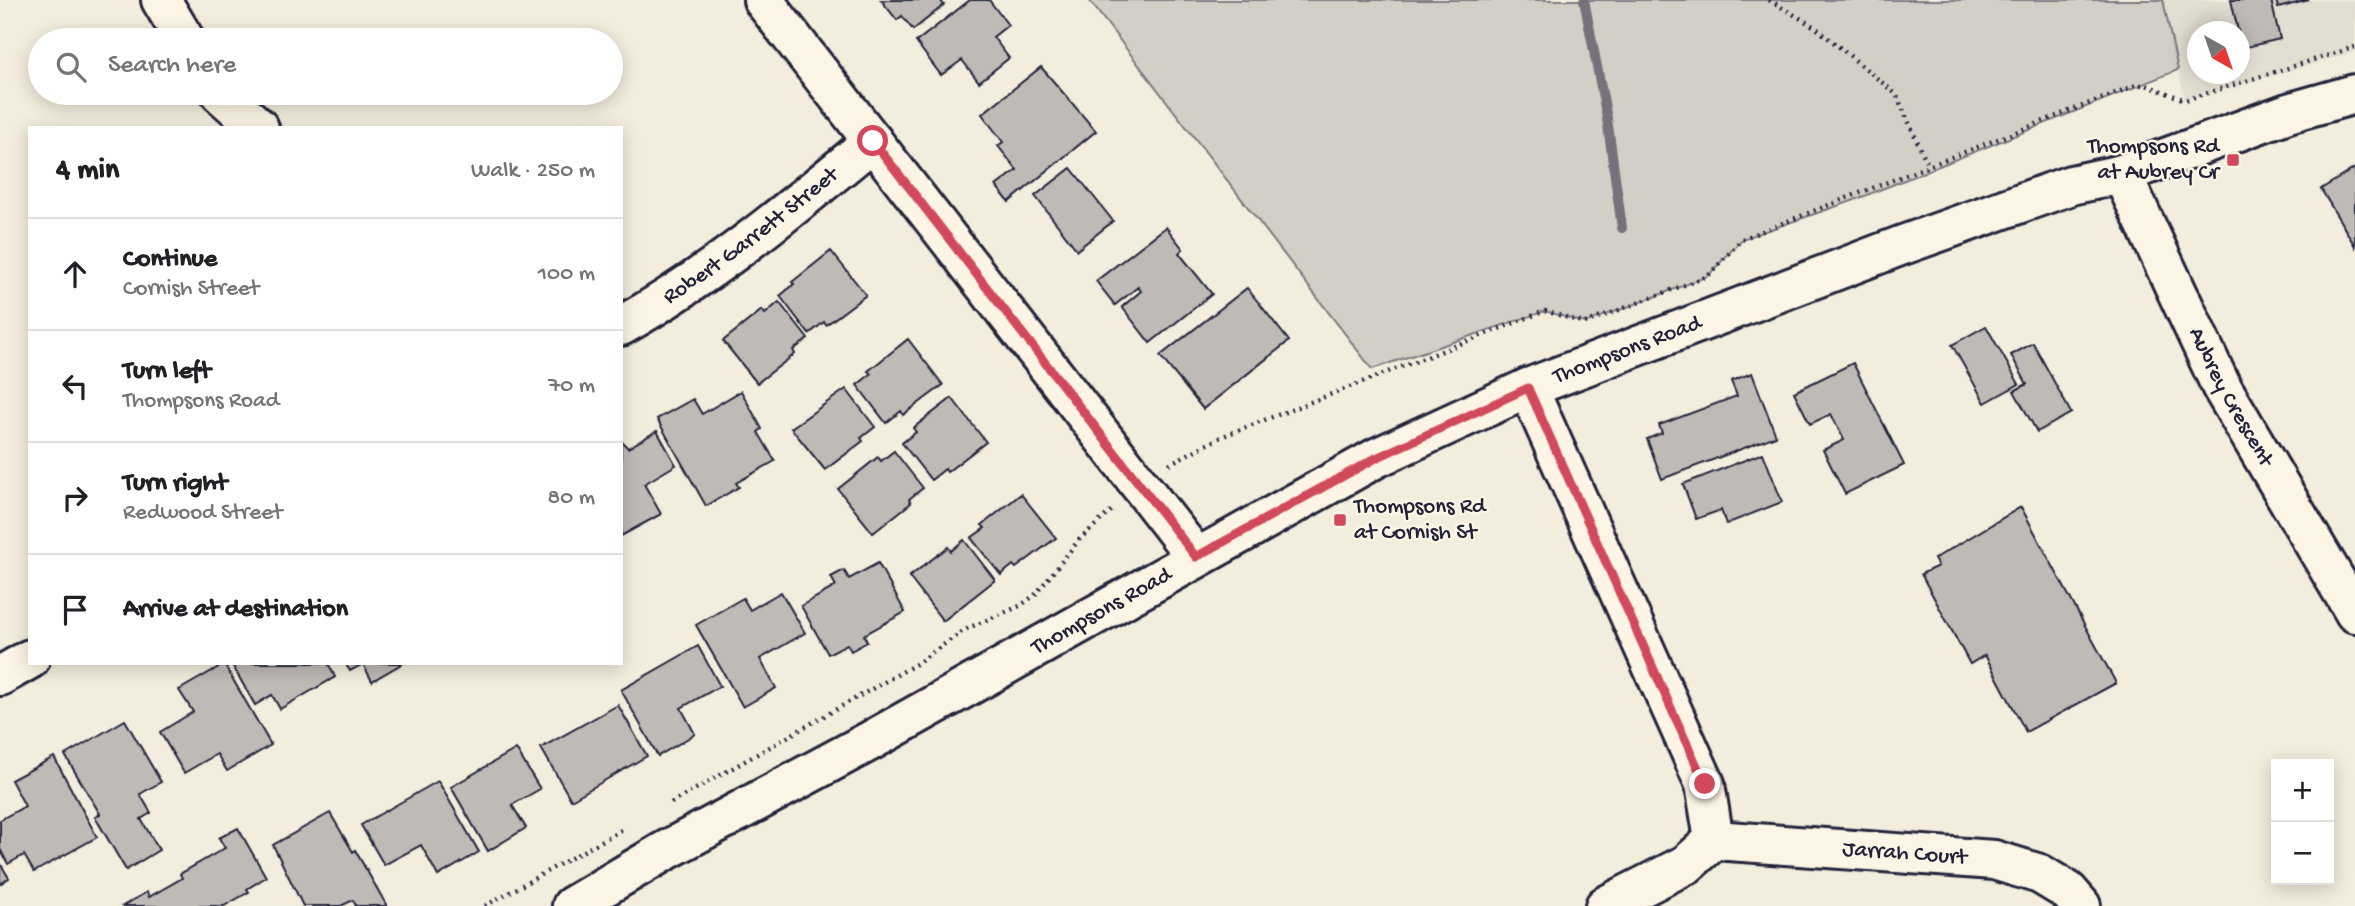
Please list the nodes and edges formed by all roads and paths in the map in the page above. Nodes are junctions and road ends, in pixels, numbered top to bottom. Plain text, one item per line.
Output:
1 (161, 0) edge
2 (763, 0) edge
3 (1769, 0) edge
4 (178, 28) edge
5 (2355, 47) edge
6 (2355, 94) edge
7 (233, 105) edge
8 (257, 126) edge
9 (873, 141) junction
10 (1928, 165) junction
11 (2122, 174) junction
12 (623, 325) edge
13 (1528, 388) junction
14 (1165, 466) dead end
15 (1119, 503) dead end
16 (1196, 557) junction
17 (2355, 613) edge
18 (28, 660) edge
19 (0, 676) edge
20 (669, 804) dead end
21 (634, 824) dead end
22 (1714, 840) junction
23 (485, 906) edge
24 (572, 906) edge
25 (1605, 906) edge
26 (2081, 906) edge

1 - 4 street
2 - 9 street
3 - 10 path
5 - 10 path
6 - 11 street, Thompsons Road
7 - 8 street
9 - 12 street, Robert Garrett Street
9 - 16 street
10 - 14 path
11 - 13 street, Thompsons Road
11 - 17 street, Aubrey Crescent
13 - 16 street, Thompsons Road
13 - 22 street
15 - 20 path
16 - 24 street, Thompsons Road
18 - 19 street
21 - 23 path
22 - 25 street
22 - 26 street, Jarrah Court

